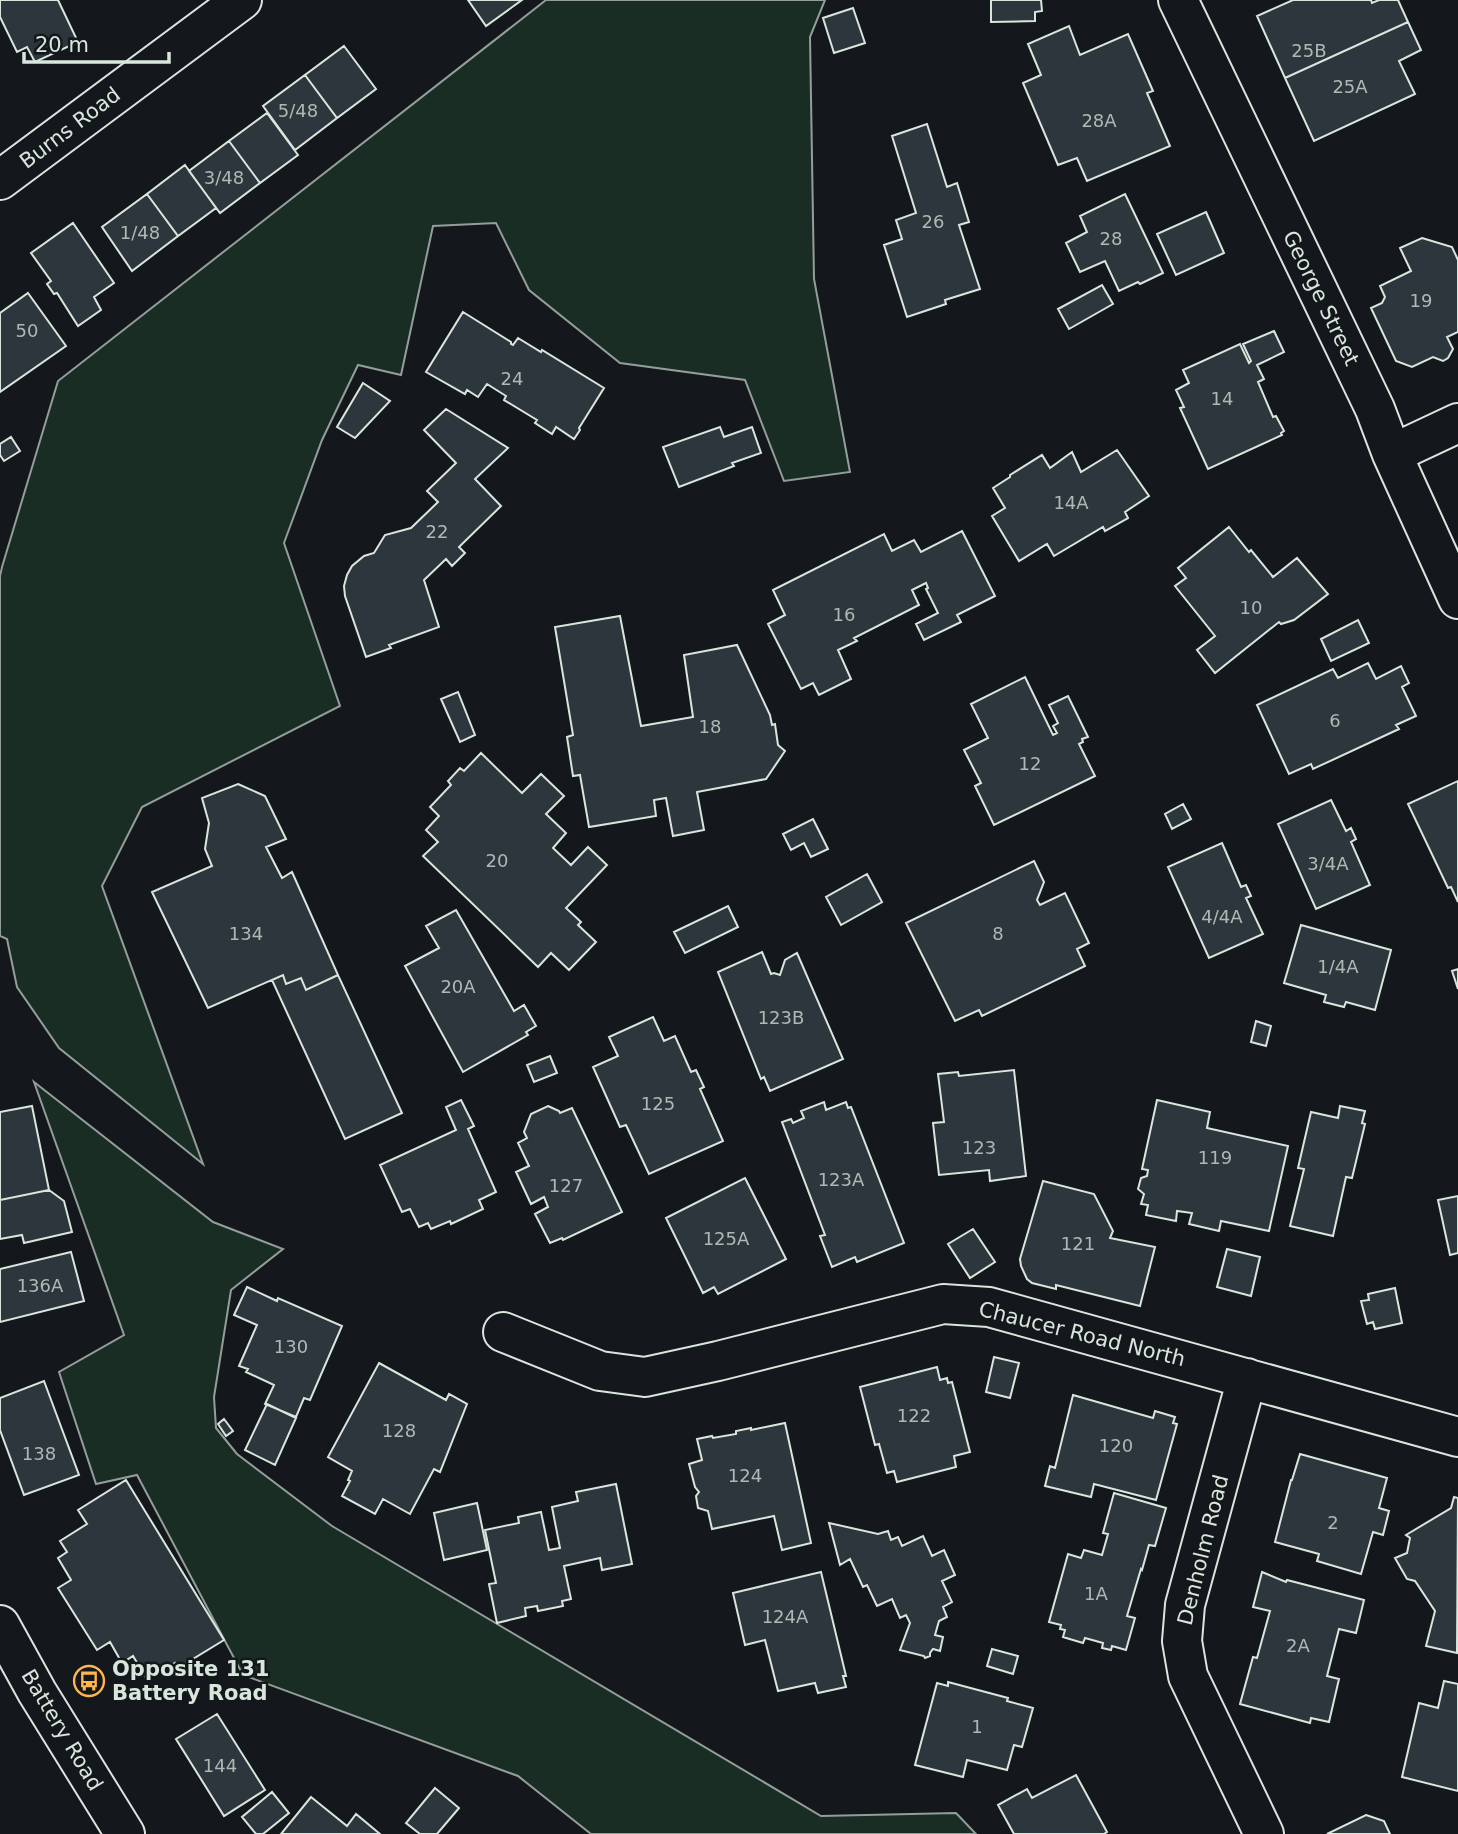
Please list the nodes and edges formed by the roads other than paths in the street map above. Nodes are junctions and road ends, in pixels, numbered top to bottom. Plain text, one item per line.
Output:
1 (242, 0) edge
2 (1178, 0) edge
3 (0, 180) edge
4 (1458, 423) edge
5 (1392, 454) junction
6 (1458, 599) edge
7 (503, 1332) dead end
8 (1247, 1378) junction
9 (1458, 1437) edge
10 (0, 1625) edge
11 (125, 1834) edge
12 (1264, 1834) edge

1 - 3 street, Burns Road
2 - 5 street, George Street
4 - 5 street
5 - 6 street, George Street
7 - 8 street, Chaucer Road North
8 - 9 street, Chaucer Road North
8 - 12 street, Denholm Road
10 - 11 street, Battery Road

